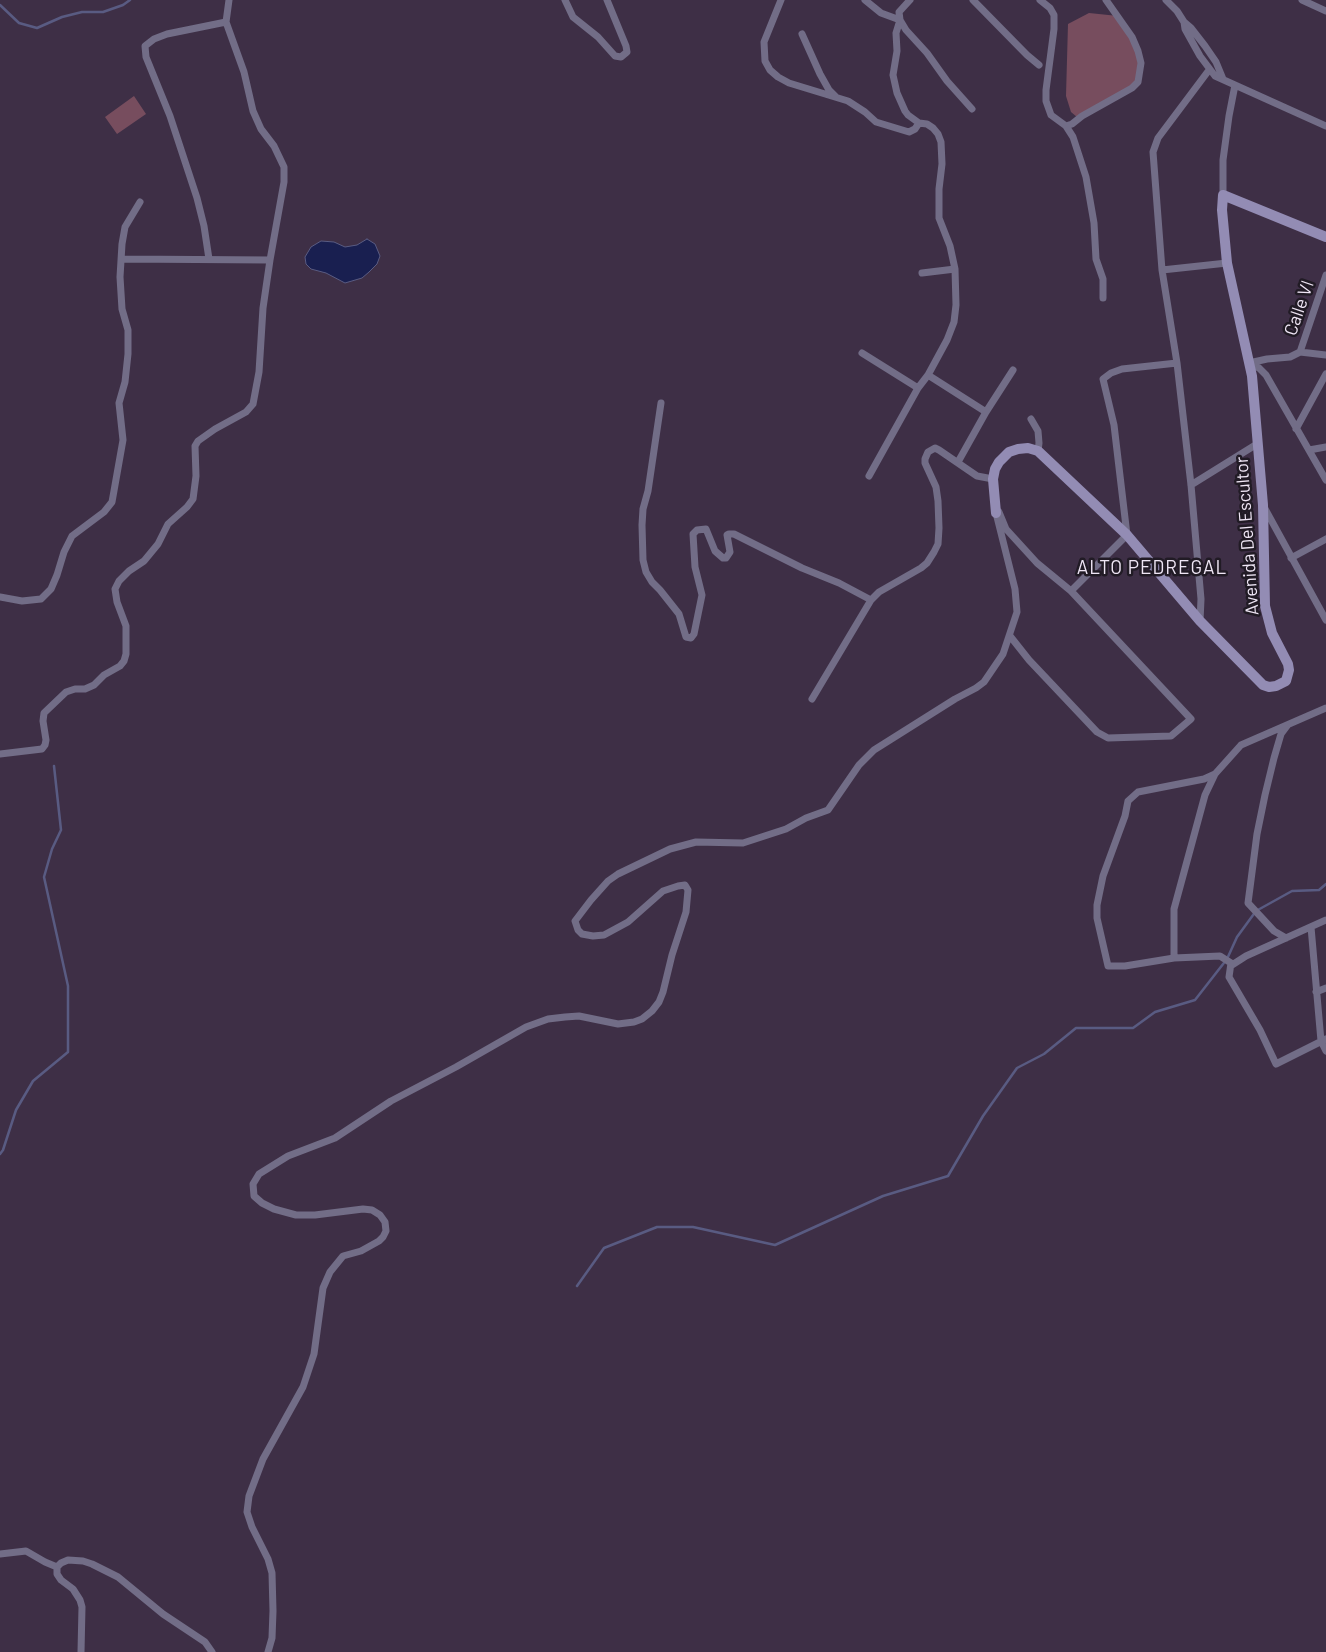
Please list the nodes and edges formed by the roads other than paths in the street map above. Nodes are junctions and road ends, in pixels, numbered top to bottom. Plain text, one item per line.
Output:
1 (229, 0) edge
2 (565, 0) edge
3 (607, 0) edge
4 (781, 0) edge
5 (865, 0) edge
6 (910, 0) edge
7 (973, 0) edge
8 (1040, 0) edge
9 (1106, 0) edge
10 (1166, 0) edge
11 (1302, 0) edge
12 (1326, 11) edge
13 (900, 20) junction
14 (226, 22) junction
15 (1184, 22) junction
16 (802, 34) dead end
17 (1039, 64) dead end
18 (1209, 70) junction
19 (1223, 79) junction
20 (1235, 86) junction
21 (837, 98) junction
22 (972, 109) dead end
23 (918, 123) junction
24 (1066, 126) junction
25 (1326, 126) edge
26 (1223, 195) junction
27 (140, 202) dead end
28 (1326, 237) edge
29 (122, 259) junction
30 (209, 259) junction
31 (270, 260) junction
32 (1228, 263) junction
33 (955, 269) junction
34 (1162, 270) junction
35 (922, 273) dead end
36 (1326, 275) edge
37 (1104, 298) dead end
38 (1300, 352) junction
39 (862, 353) dead end
40 (1326, 355) edge
41 (1250, 362) junction
42 (1177, 363) junction
43 (1013, 370) dead end
44 (1326, 374) edge
45 (928, 375) junction
46 (918, 388) junction
47 (661, 404) dead end
48 (986, 412) junction
49 (1031, 419) dead end
50 (1296, 429) junction
51 (1257, 444) junction
52 (1326, 448) edge
53 (1309, 450) junction
54 (1038, 451) junction
55 (958, 462) junction
56 (869, 476) dead end
57 (993, 479) junction
58 (1326, 480) edge
59 (1191, 485) junction
60 (1262, 504) junction
61 (996, 508) junction
62 (1126, 535) junction
63 (1326, 539) edge
64 (1291, 558) junction
65 (1071, 591) junction
66 (0, 596) edge
67 (871, 600) junction
68 (1326, 620) edge
69 (1200, 621) junction
70 (1010, 636) junction
71 (812, 699) dead end
72 (1326, 708) edge
73 (1287, 726) junction
74 (0, 754) edge
75 (1215, 774) junction
76 (1326, 920) edge
77 (1311, 927) junction
78 (1286, 938) junction
79 (1174, 958) junction
80 (1231, 964) junction
81 (1326, 988) edge
82 (1316, 992) junction
83 (1323, 1040) edge
84 (1326, 1051) edge
85 (0, 1554) edge
86 (57, 1567) junction
87 (81, 1652) edge
88 (212, 1652) edge
89 (268, 1652) edge

1 - 14 street
2 - 3 street
4 - 21 street
5 - 13 street
6 - 13 street
7 - 17 street
8 - 24 street
9 - 24 street
10 - 15 street
11 - 12 street
13 - 22 street
13 - 23 street
14 - 30 street
14 - 31 street
15 - 18 street
15 - 19 street
16 - 21 street
18 - 19 street
18 - 34 street
19 - 20 street
20 - 25 street
20 - 26 street, Avenida Del Escultor
21 - 23 street
23 - 33 street
24 - 37 street
26 - 28 street
26 - 32 street, Avenida Del Escultor
27 - 29 street
29 - 30 street
29 - 66 street
30 - 31 street
31 - 74 street
32 - 34 street
32 - 41 street, Avenida Del Escultor
33 - 35 street
33 - 45 street
34 - 42 street
36 - 38 street, Calle VI
38 - 40 street
38 - 41 street
39 - 46 street
41 - 50 street
41 - 51 street, Avenida Del Escultor
42 - 59 street
42 - 62 street
43 - 48 street
44 - 50 street
45 - 46 street
45 - 48 street
46 - 56 street
47 - 67 street
48 - 55 street
49 - 54 street
50 - 53 street
51 - 59 street
51 - 60 street, Avenida Del Escultor
52 - 53 street
53 - 58 street
54 - 57 street
54 - 62 street, Avenida Del Escultor
55 - 57 street
55 - 67 street
57 - 61 street
59 - 69 street
60 - 64 street
60 - 69 street, Avenida Del Escultor
61 - 65 street
61 - 70 street
62 - 65 street
62 - 69 street, Avenida Del Escultor
63 - 64 street
64 - 68 street
65 - 70 street
67 - 71 street
70 - 89 street
72 - 73 street
73 - 75 street
73 - 78 street
75 - 79 street
75 - 79 street
76 - 77 street
77 - 78 street
77 - 82 street
78 - 80 street
79 - 80 street
80 - 83 street
81 - 82 street
82 - 83 street
83 - 84 street
85 - 86 street
86 - 87 street
86 - 88 street

